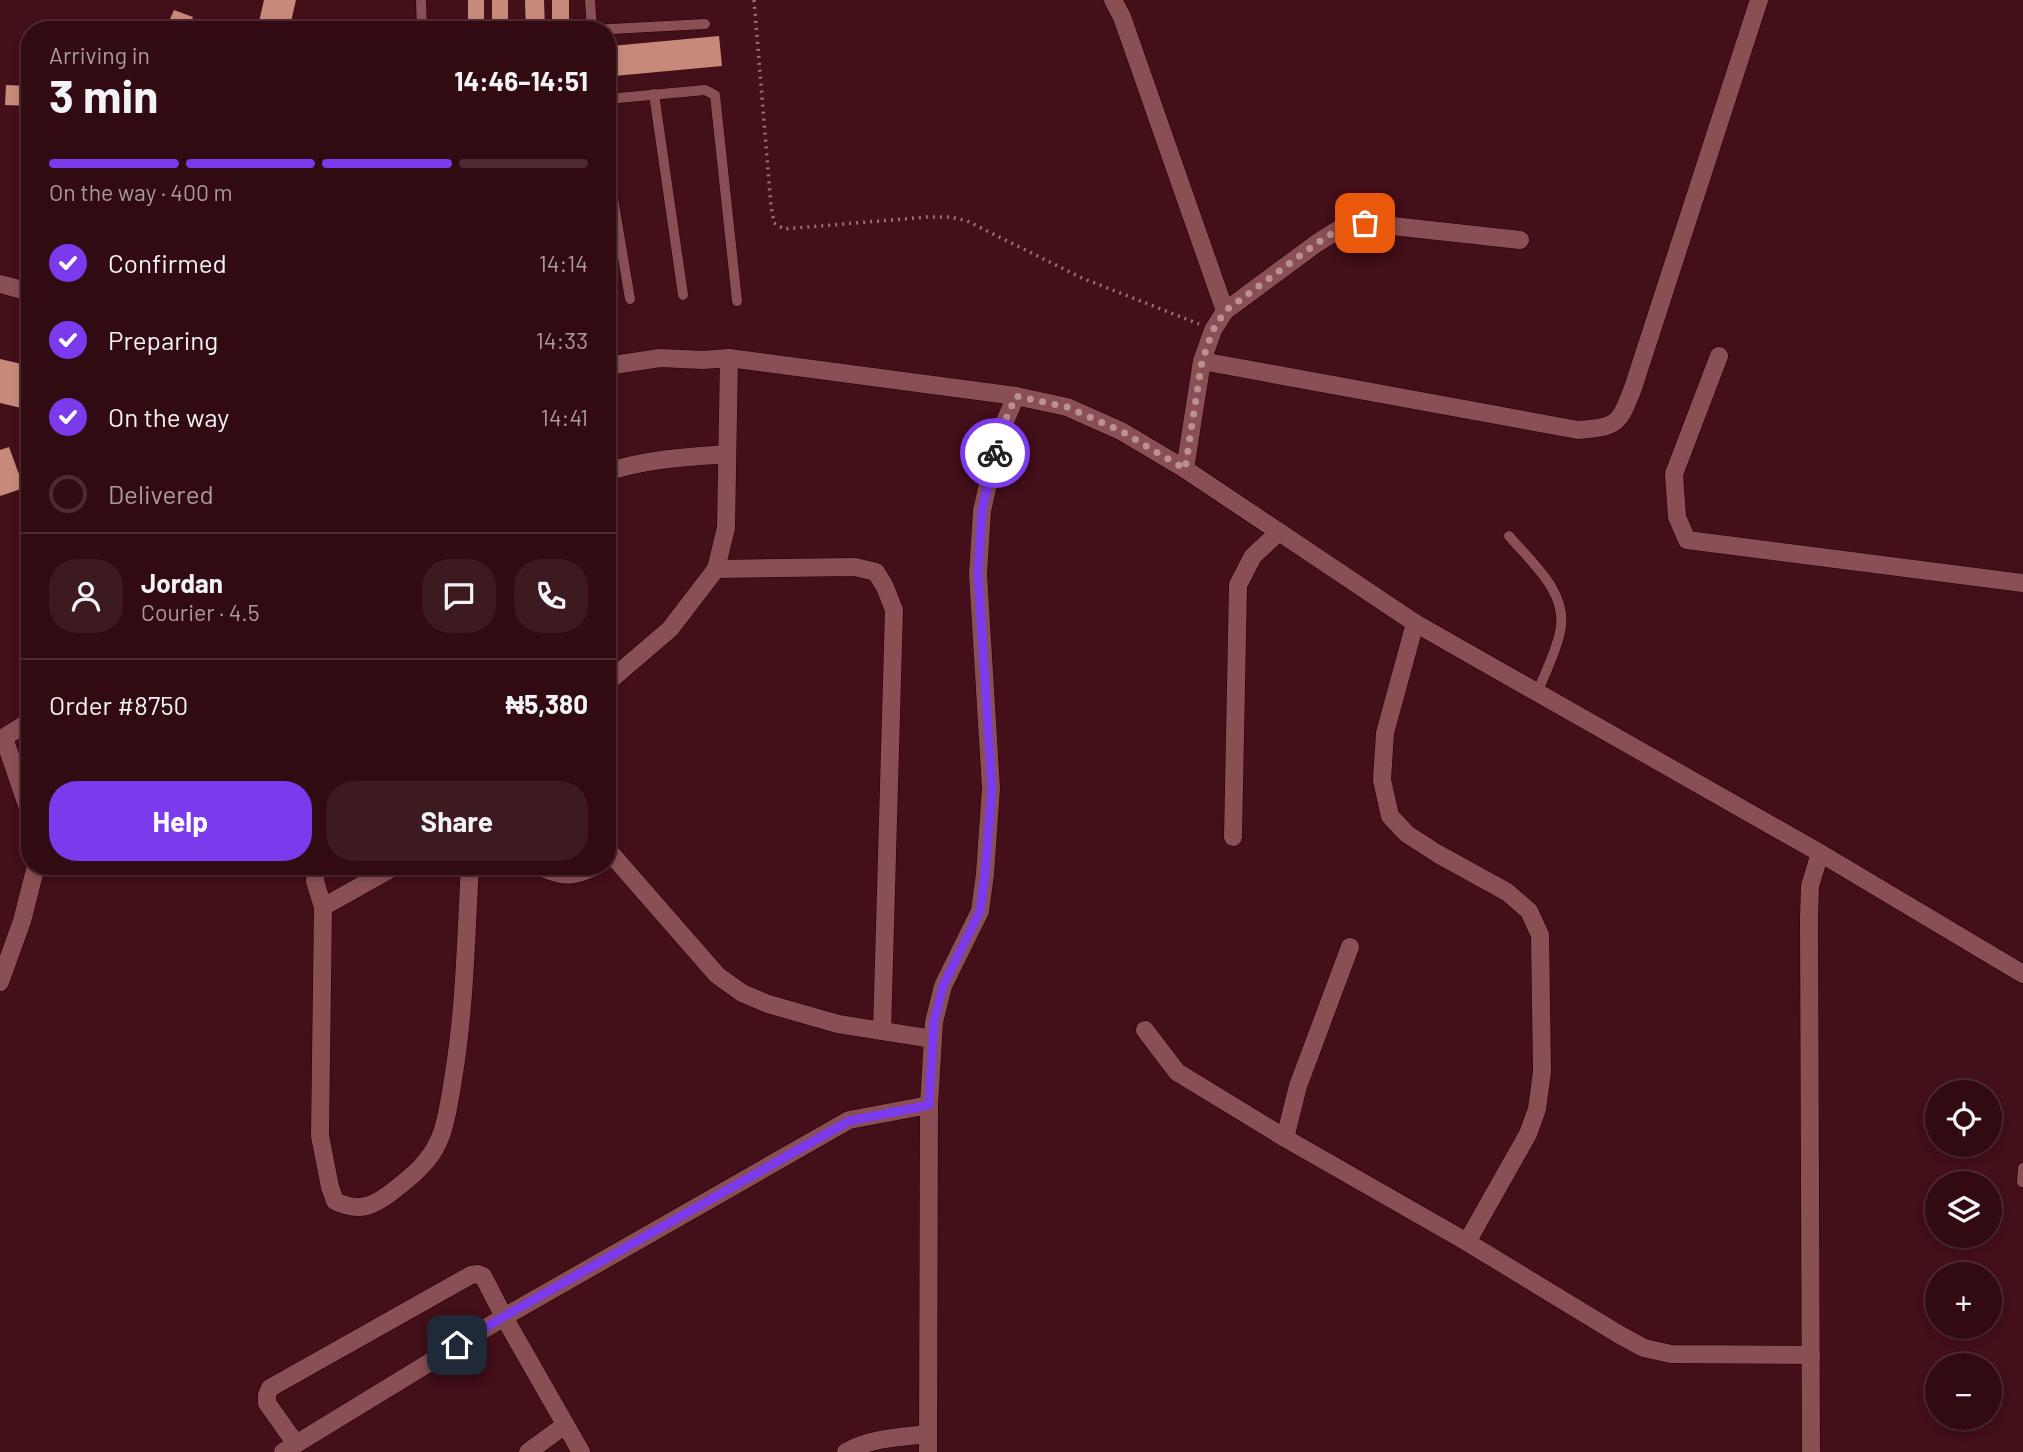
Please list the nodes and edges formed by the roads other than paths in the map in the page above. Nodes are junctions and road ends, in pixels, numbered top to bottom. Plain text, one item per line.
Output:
1 (421, 0) edge
2 (590, 0) edge
3 (1113, 0) edge
4 (1130, 0) edge
5 (1755, 1) edge
6 (1122, 17) junction
7 (422, 21) edge
8 (591, 21) edge
9 (705, 24) dead end
10 (616, 29) edge
11 (654, 94) junction
12 (616, 98) edge
13 (616, 216) edge
14 (1520, 240) dead end
15 (0, 284) edge
16 (21, 290) edge
17 (683, 295) dead end
18 (630, 299) dead end
19 (737, 301) dead end
20 (1225, 311) junction
21 (1719, 356) dead end
22 (729, 358) junction
23 (1202, 361) junction
24 (616, 365) edge
25 (1016, 396) junction
26 (727, 454) junction
27 (616, 469) edge
28 (1185, 469) junction
29 (1279, 532) junction
30 (1509, 536) dead end
31 (716, 569) junction
32 (2023, 583) edge
33 (1415, 623) junction
34 (616, 675) edge
35 (1537, 693) junction
36 (21, 727) edge
37 (2, 739) edge
38 (21, 790) edge
39 (1233, 837) dead end
40 (1821, 853) junction
41 (616, 864) edge
42 (34, 875) edge
43 (316, 875) edge
44 (380, 875) edge
45 (470, 875) edge
46 (323, 907) junction
47 (1350, 947) dead end
48 (2023, 974) edge
49 (0, 982) edge
50 (1145, 1030) dead end
51 (882, 1031) junction
52 (933, 1039) junction
53 (929, 1105) junction
54 (1285, 1138) junction
55 (2023, 1168) edge
56 (2022, 1182) edge
57 (1467, 1242) junction
58 (503, 1317) junction
59 (1811, 1354) junction
60 (565, 1425) junction
61 (928, 1443) edge
62 (290, 1448) edge
63 (528, 1452) edge
64 (581, 1452) edge
65 (846, 1452) edge
66 (1811, 1452) edge

1 - 7 lane
2 - 8 lane
3 - 6 street
4 - 6 street
5 - 23 street
6 - 20 street
9 - 10 lane
11 - 12 lane
11 - 17 lane
11 - 19 lane
13 - 18 lane
14 - 20 street
15 - 16 street
20 - 23 street
21 - 32 street
22 - 24 street
22 - 25 street
22 - 26 street
23 - 28 street
25 - 28 street
25 - 52 street
26 - 27 street
26 - 31 street
28 - 29 street
29 - 33 street
29 - 39 street
30 - 35 lane
31 - 34 street
31 - 51 street
33 - 35 street
33 - 57 street
35 - 40 street
36 - 37 street
37 - 38 street
40 - 48 street
40 - 59 street
41 - 51 street
42 - 49 street
43 - 46 street
44 - 46 street
45 - 46 street
47 - 54 street
50 - 54 street
51 - 52 street
52 - 53 street
53 - 58 street
53 - 61 street
54 - 57 street
55 - 56 lane
57 - 59 street
58 - 60 street
58 - 62 street
58 - 62 street
59 - 66 street
60 - 63 street
60 - 64 street
61 - 65 street

